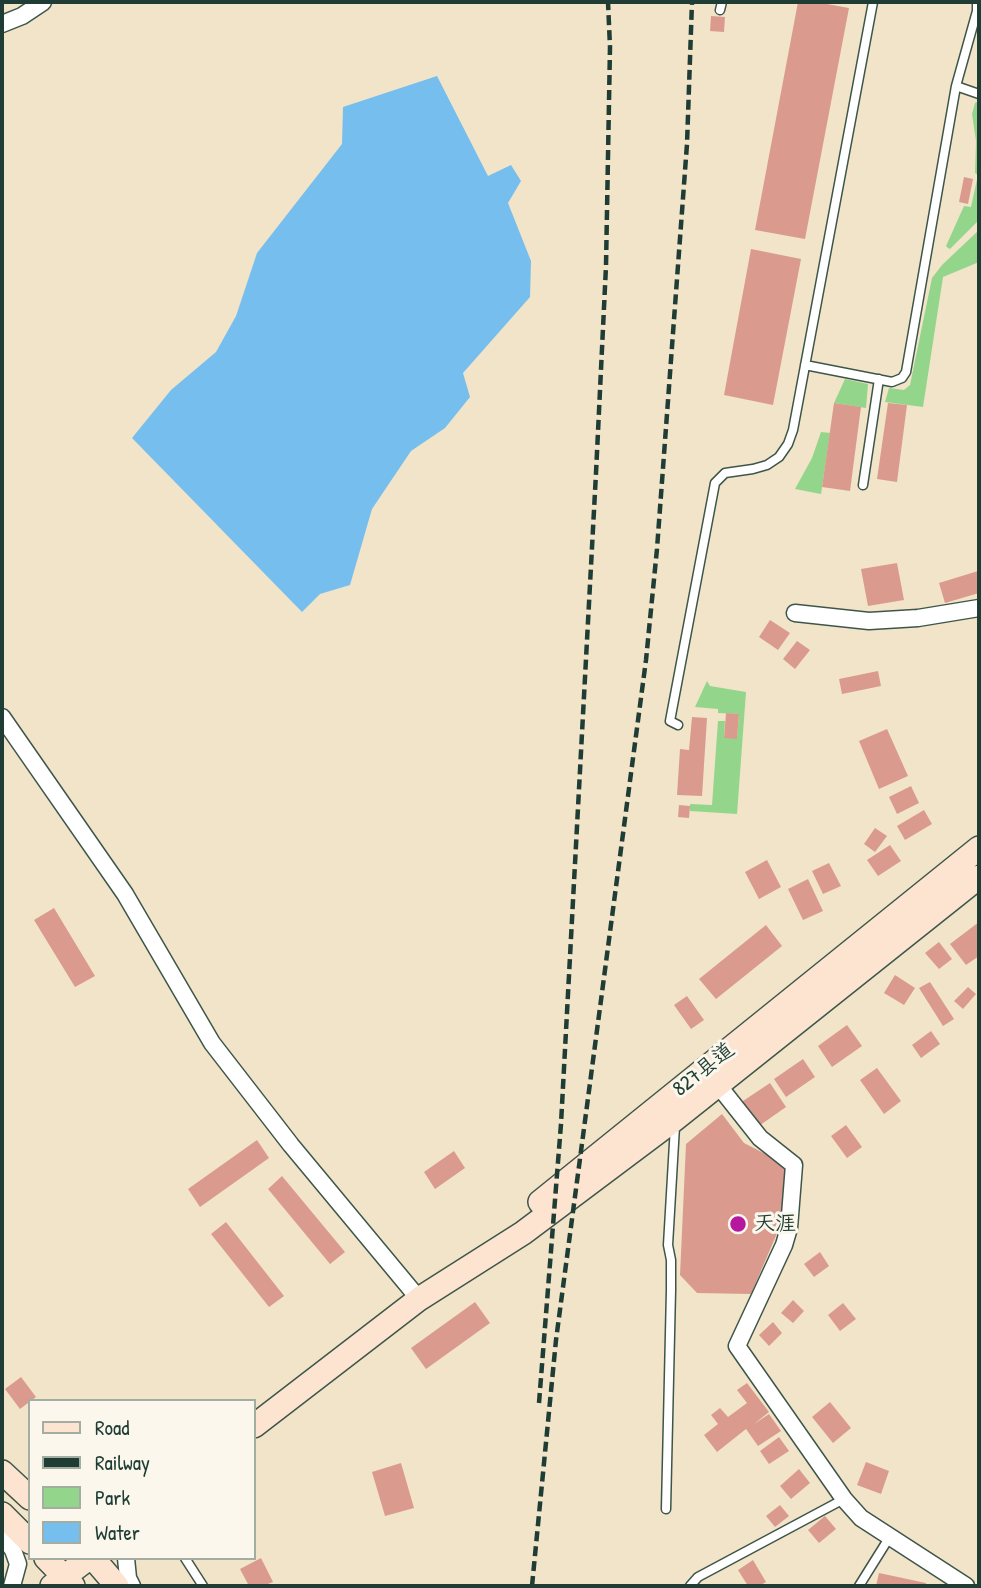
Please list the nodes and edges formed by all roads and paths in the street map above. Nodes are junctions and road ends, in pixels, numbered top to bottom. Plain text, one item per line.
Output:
1 (43, 2) edge
2 (873, 2) edge
3 (976, 2) edge
4 (2, 24) edge
5 (956, 86) junction
6 (979, 94) edge
7 (805, 365) junction
8 (879, 379) junction
9 (863, 485) dead end
10 (979, 608) edge
11 (796, 613) dead end
12 (2, 717) edge
13 (678, 725) dead end
14 (979, 848) edge
15 (979, 877) edge
16 (718, 1085) junction
17 (675, 1119) junction
18 (425, 1295) junction
19 (256, 1424) edge
20 (844, 1499) junction
21 (666, 1509) dead end
22 (2, 1514) edge
23 (2, 1535) edge
24 (889, 1538) junction
25 (28, 1540) edge
26 (47, 1560) edge
27 (89, 1560) edge
28 (93, 1560) edge
29 (126, 1560) edge
30 (186, 1560) edge
31 (63, 1583) edge
32 (12, 1586) edge
33 (117, 1586) edge
34 (132, 1586) edge
35 (203, 1586) edge
36 (690, 1586) edge
37 (859, 1586) edge
38 (966, 1586) edge

1 - 4 street
2 - 7 lane
3 - 5 lane
5 - 6 lane
5 - 8 lane
7 - 8 lane
7 - 13 lane
8 - 9 lane
10 - 11 street
12 - 18 street
14 - 18 main road, 827县道
15 - 16 main road, 827县道
16 - 17 main road, 827县道
16 - 20 street
17 - 18 main road, 827县道
17 - 21 lane
18 - 19 main road, 827县道
20 - 24 street
20 - 36 lane
22 - 25 main road
23 - 32 street
24 - 37 lane
24 - 38 street
26 - 31 main road
27 - 31 main road
28 - 33 main road
29 - 34 street
30 - 35 lane

